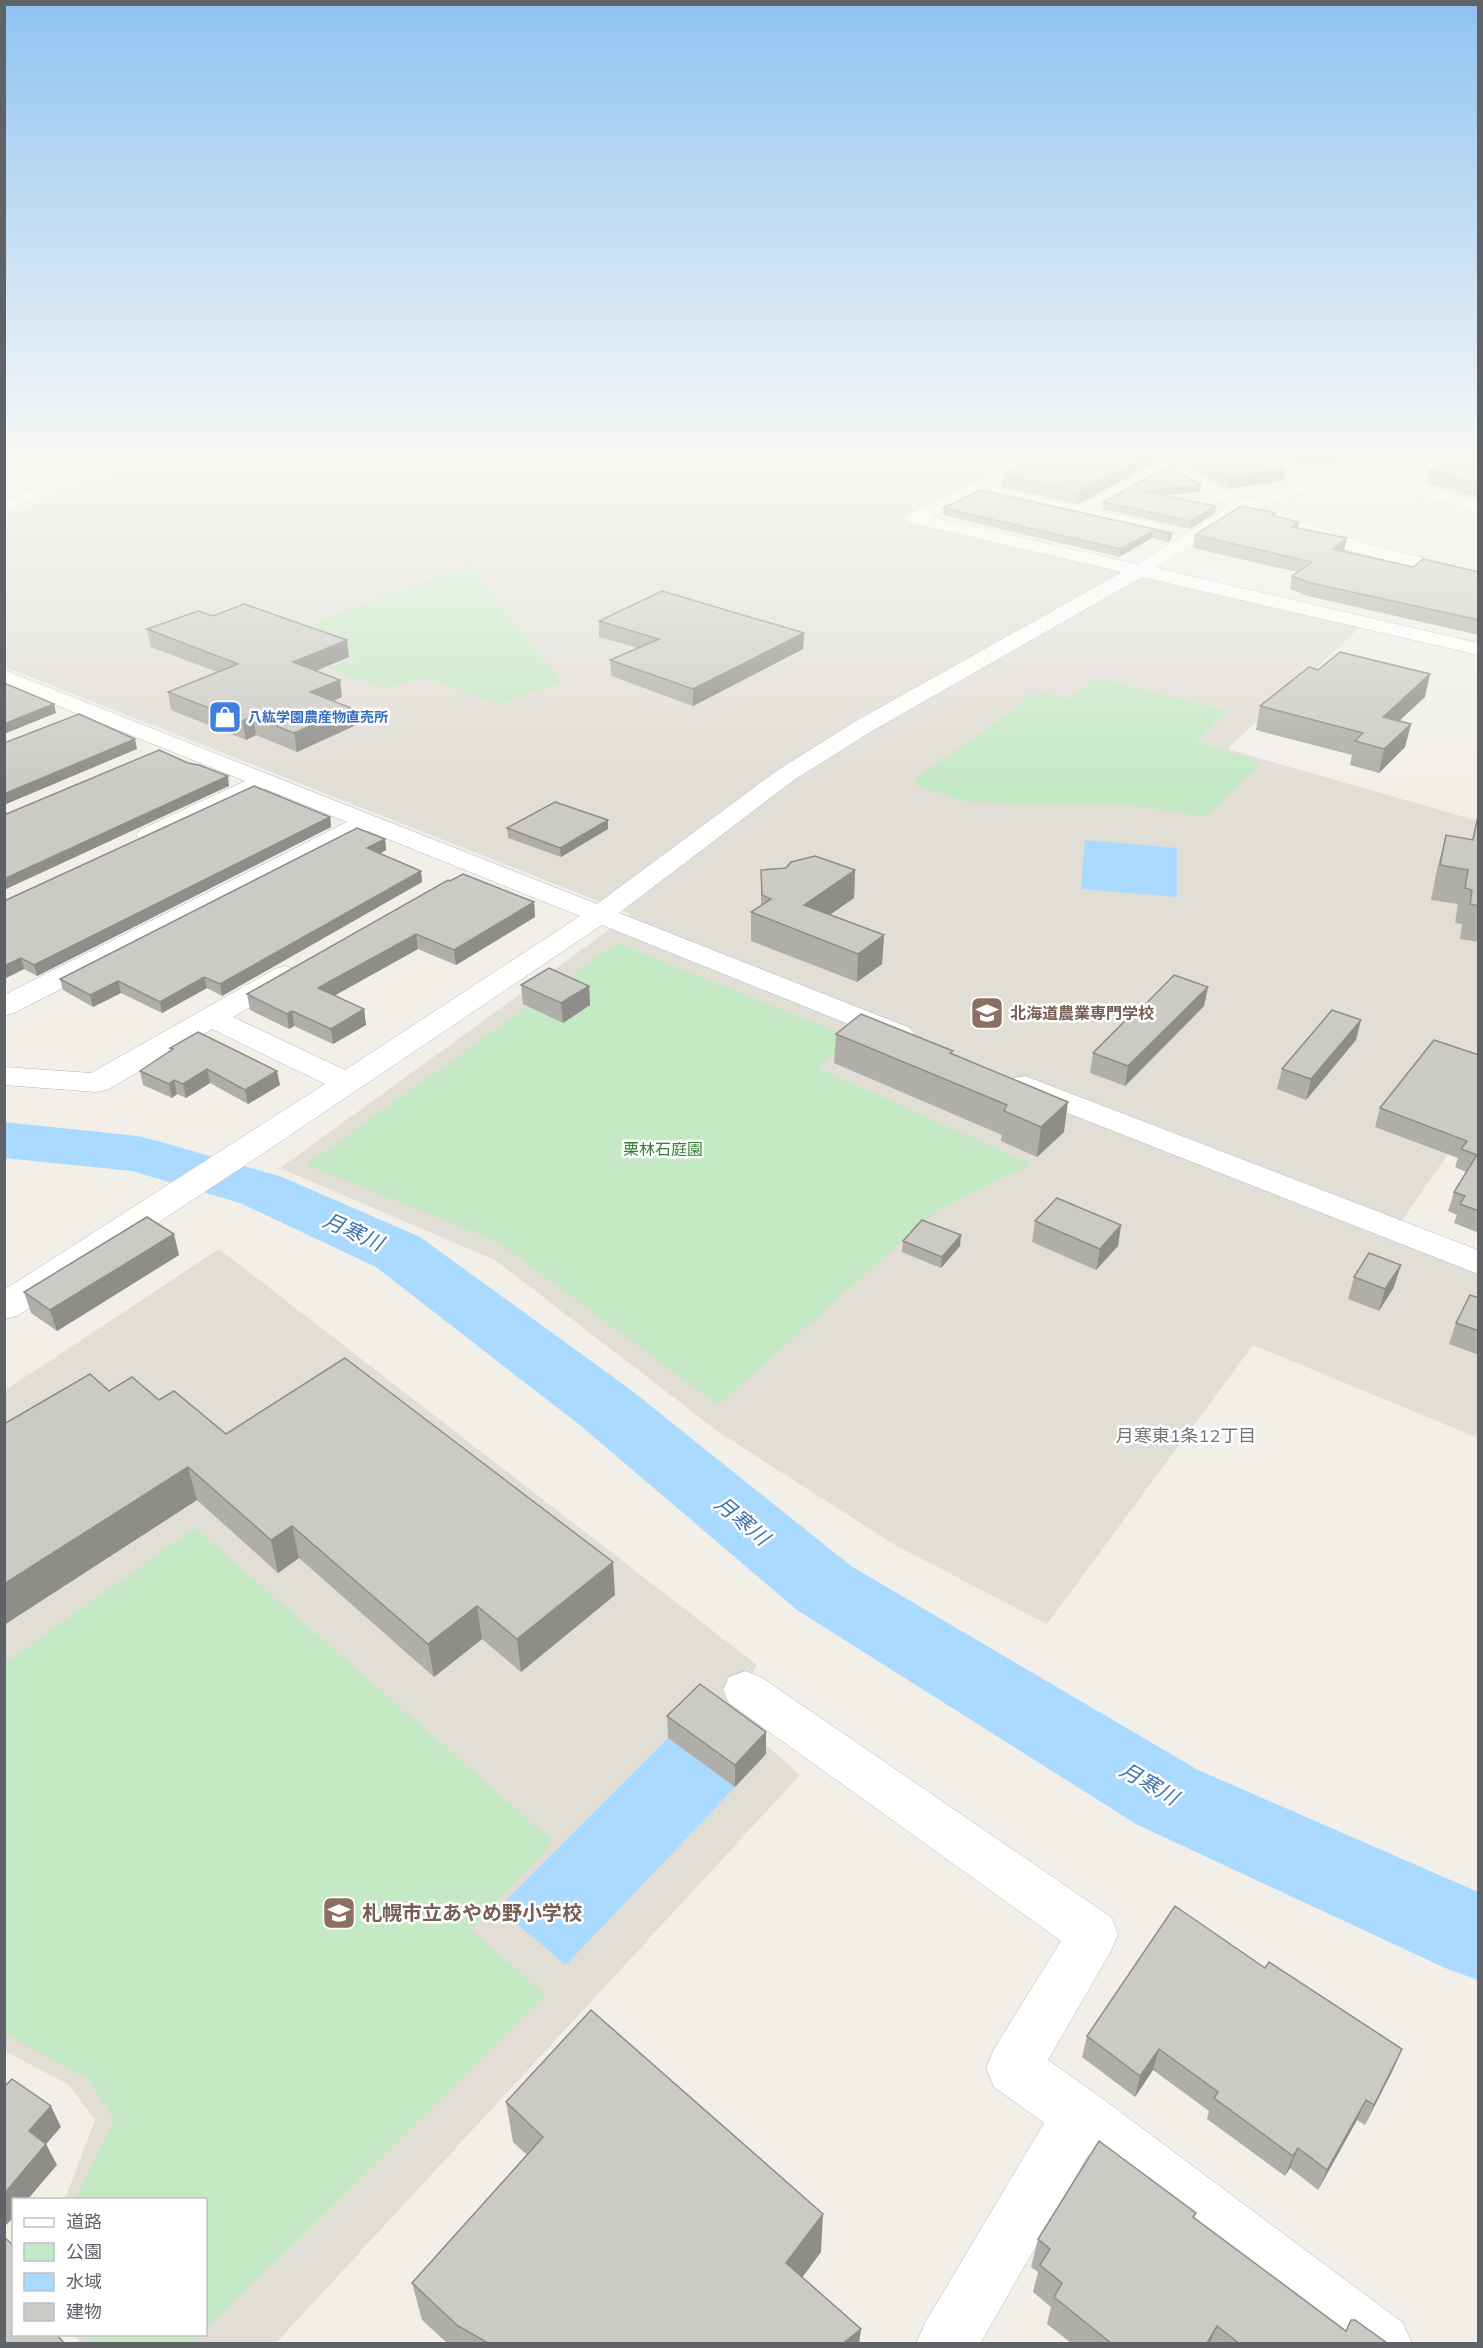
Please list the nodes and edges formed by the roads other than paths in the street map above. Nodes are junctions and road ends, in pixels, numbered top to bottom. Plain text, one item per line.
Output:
1 (1121, 566) edge
2 (1147, 566) edge
3 (1431, 566) edge
4 (1140, 570) junction
5 (1479, 578) edge
6 (1477, 648) edge
7 (4, 676) edge
8 (89, 710) junction
9 (57, 723) edge
10 (174, 744) junction
11 (142, 758) edge
12 (264, 781) junction
13 (368, 821) junction
14 (124, 847) edge
15 (477, 865) junction
16 (446, 883) edge
17 (599, 915) junction
18 (303, 965) edge
19 (4, 1007) edge
20 (211, 1017) junction
21 (928, 1046) edge
22 (4, 1076) edge
23 (1002, 1076) edge
24 (347, 1083) junction
25 (1479, 1263) edge
26 (4, 1307) edge
27 (745, 1690) dead end
28 (1080, 2115) junction
29 (946, 2343) edge
30 (1382, 2343) edge

1 - 4 street
2 - 4 street
3 - 5 street
4 - 6 street
4 - 17 street
7 - 8 street
8 - 9 street
8 - 10 street
10 - 11 street
10 - 12 street
12 - 13 street
12 - 14 street
13 - 15 street
13 - 19 street
15 - 16 street
15 - 17 street
17 - 21 street
17 - 24 street
18 - 20 street
20 - 22 street
20 - 24 street
23 - 25 street
24 - 26 street
27 - 28 street
28 - 29 street
28 - 30 street

